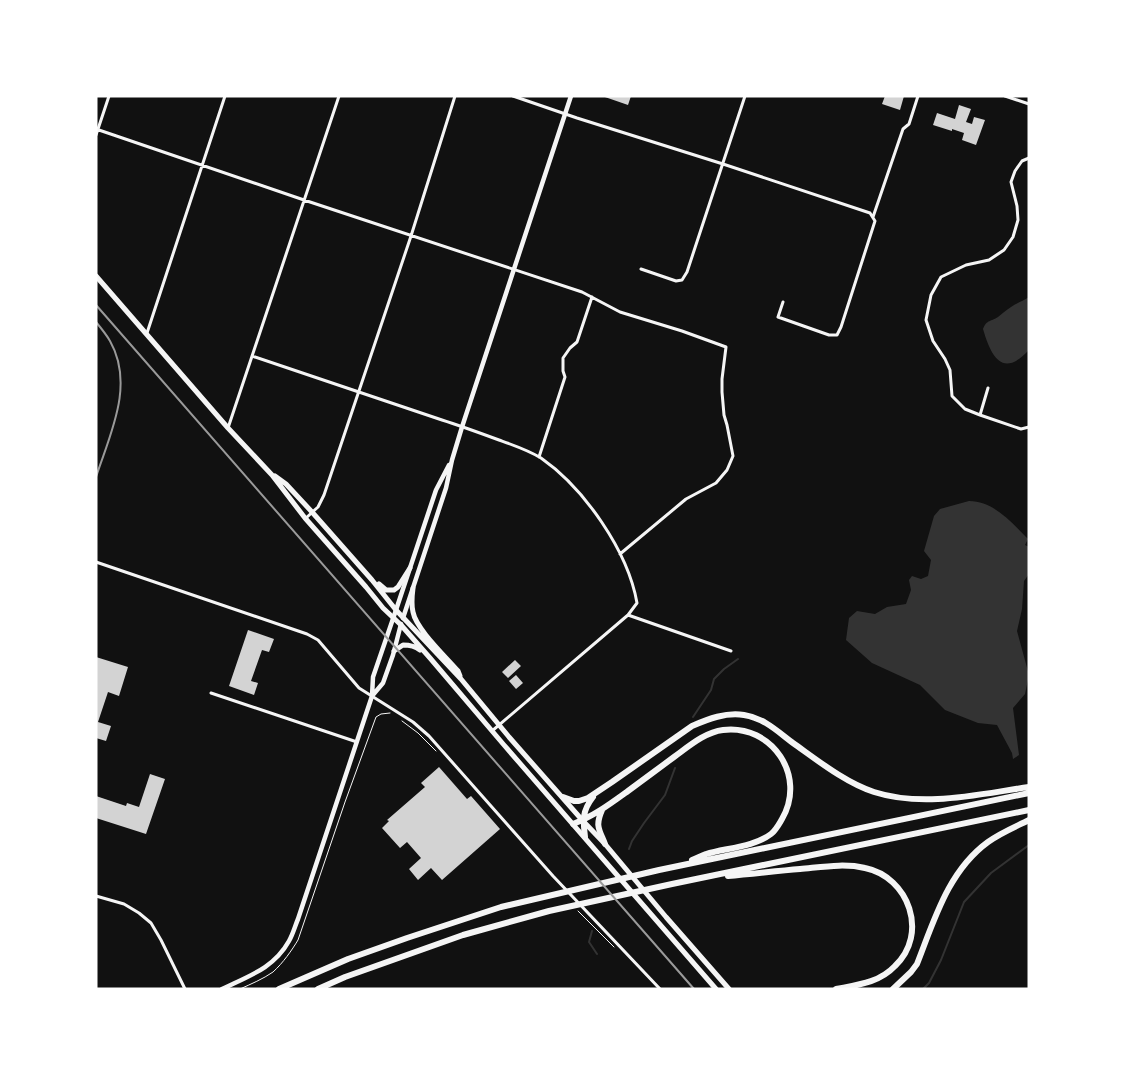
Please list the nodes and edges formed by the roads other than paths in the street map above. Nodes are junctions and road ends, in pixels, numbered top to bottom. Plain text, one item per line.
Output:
1 (109, 96) edge
2 (225, 96) edge
3 (339, 96) edge
4 (455, 96) edge
5 (513, 96) edge
6 (571, 96) edge
7 (745, 96) edge
8 (918, 96) edge
9 (1005, 96) edge
10 (1029, 104) edge
11 (565, 114) junction
12 (97, 130) edge
13 (96, 135) edge
14 (1029, 158) edge
15 (723, 164) junction
16 (202, 165) junction
17 (304, 200) junction
18 (873, 217) junction
19 (411, 236) junction
20 (514, 269) junction
21 (641, 269) dead end
22 (96, 276) edge
23 (592, 297) junction
24 (783, 302) dead end
25 (146, 334) junction
26 (252, 356) junction
27 (988, 388) dead end
28 (358, 392) junction
29 (980, 416) junction
30 (462, 426) junction
31 (1029, 427) edge
32 (228, 428) junction
33 (539, 457) junction
34 (452, 460) junction
35 (272, 475) junction
36 (312, 512) junction
37 (305, 518) junction
38 (620, 554) junction
39 (96, 562) edge
40 (410, 568) junction
41 (372, 580) junction
42 (413, 588) junction
43 (396, 610) junction
44 (628, 615) junction
45 (393, 618) junction
46 (403, 618) junction
47 (401, 625) junction
48 (394, 651) junction
49 (731, 651) dead end
50 (430, 658) junction
51 (461, 679) junction
52 (211, 693) dead end
53 (372, 696) junction
54 (500, 725) junction
55 (492, 731) junction
56 (357, 742) junction
57 (1029, 787) edge
58 (598, 792) junction
59 (1029, 793) edge
60 (563, 797) junction
61 (602, 810) junction
62 (1029, 810) edge
63 (1029, 820) edge
64 (583, 821) junction
65 (573, 824) junction
66 (585, 837) junction
67 (605, 844) junction
68 (676, 866) junction
69 (692, 880) junction
70 (96, 896) edge
71 (185, 989) edge
72 (222, 989) edge
73 (279, 989) edge
74 (318, 989) edge
75 (660, 989) edge
76 (716, 989) edge
77 (729, 989) edge
78 (836, 989) edge
79 (893, 989) edge

1 - 12 street
2 - 16 street
3 - 17 street
4 - 19 street
5 - 11 street
6 - 11 street
7 - 15 street
8 - 18 street
9 - 10 street
11 - 15 street
11 - 20 street
12 - 13 street
12 - 16 street
14 - 29 street
15 - 18 street
15 - 21 street
16 - 17 street
16 - 25 street
17 - 19 street
17 - 26 street
18 - 24 street
19 - 20 street
19 - 28 street
20 - 23 street
20 - 30 street
22 - 25 main road
23 - 33 street
23 - 38 street
25 - 32 main road
26 - 28 street
26 - 32 street
27 - 29 street
28 - 30 street
28 - 36 street
29 - 31 street
30 - 33 street
30 - 34 street
32 - 35 main road
33 - 38 street
34 - 40 street
34 - 42 street
35 - 36 main road
35 - 37 main road
36 - 37 street
36 - 41 main road
37 - 45 main road
38 - 44 street
39 - 53 street
40 - 41 main road
40 - 43 street
41 - 43 main road
42 - 46 street
42 - 51 main road
43 - 45 street
43 - 46 main road
44 - 49 street
44 - 54 street
45 - 47 main road
45 - 53 street
46 - 47 street
46 - 51 main road
47 - 48 street
47 - 50 main road
48 - 50 main road
48 - 53 street
50 - 55 main road
51 - 54 main road
52 - 56 street
53 - 56 street
53 - 75 street
54 - 55 street
54 - 60 main road
55 - 65 main road
56 - 72 street
57 - 58 highway
58 - 60 highway
58 - 64 highway
59 - 68 highway
60 - 64 main road
61 - 64 highway
61 - 67 highway
61 - 68 highway
62 - 69 highway
63 - 79 highway
64 - 65 highway
64 - 66 highway
64 - 67 main road
65 - 66 main road
66 - 76 main road
67 - 77 main road
68 - 73 highway
69 - 74 highway
69 - 78 highway
70 - 71 street

